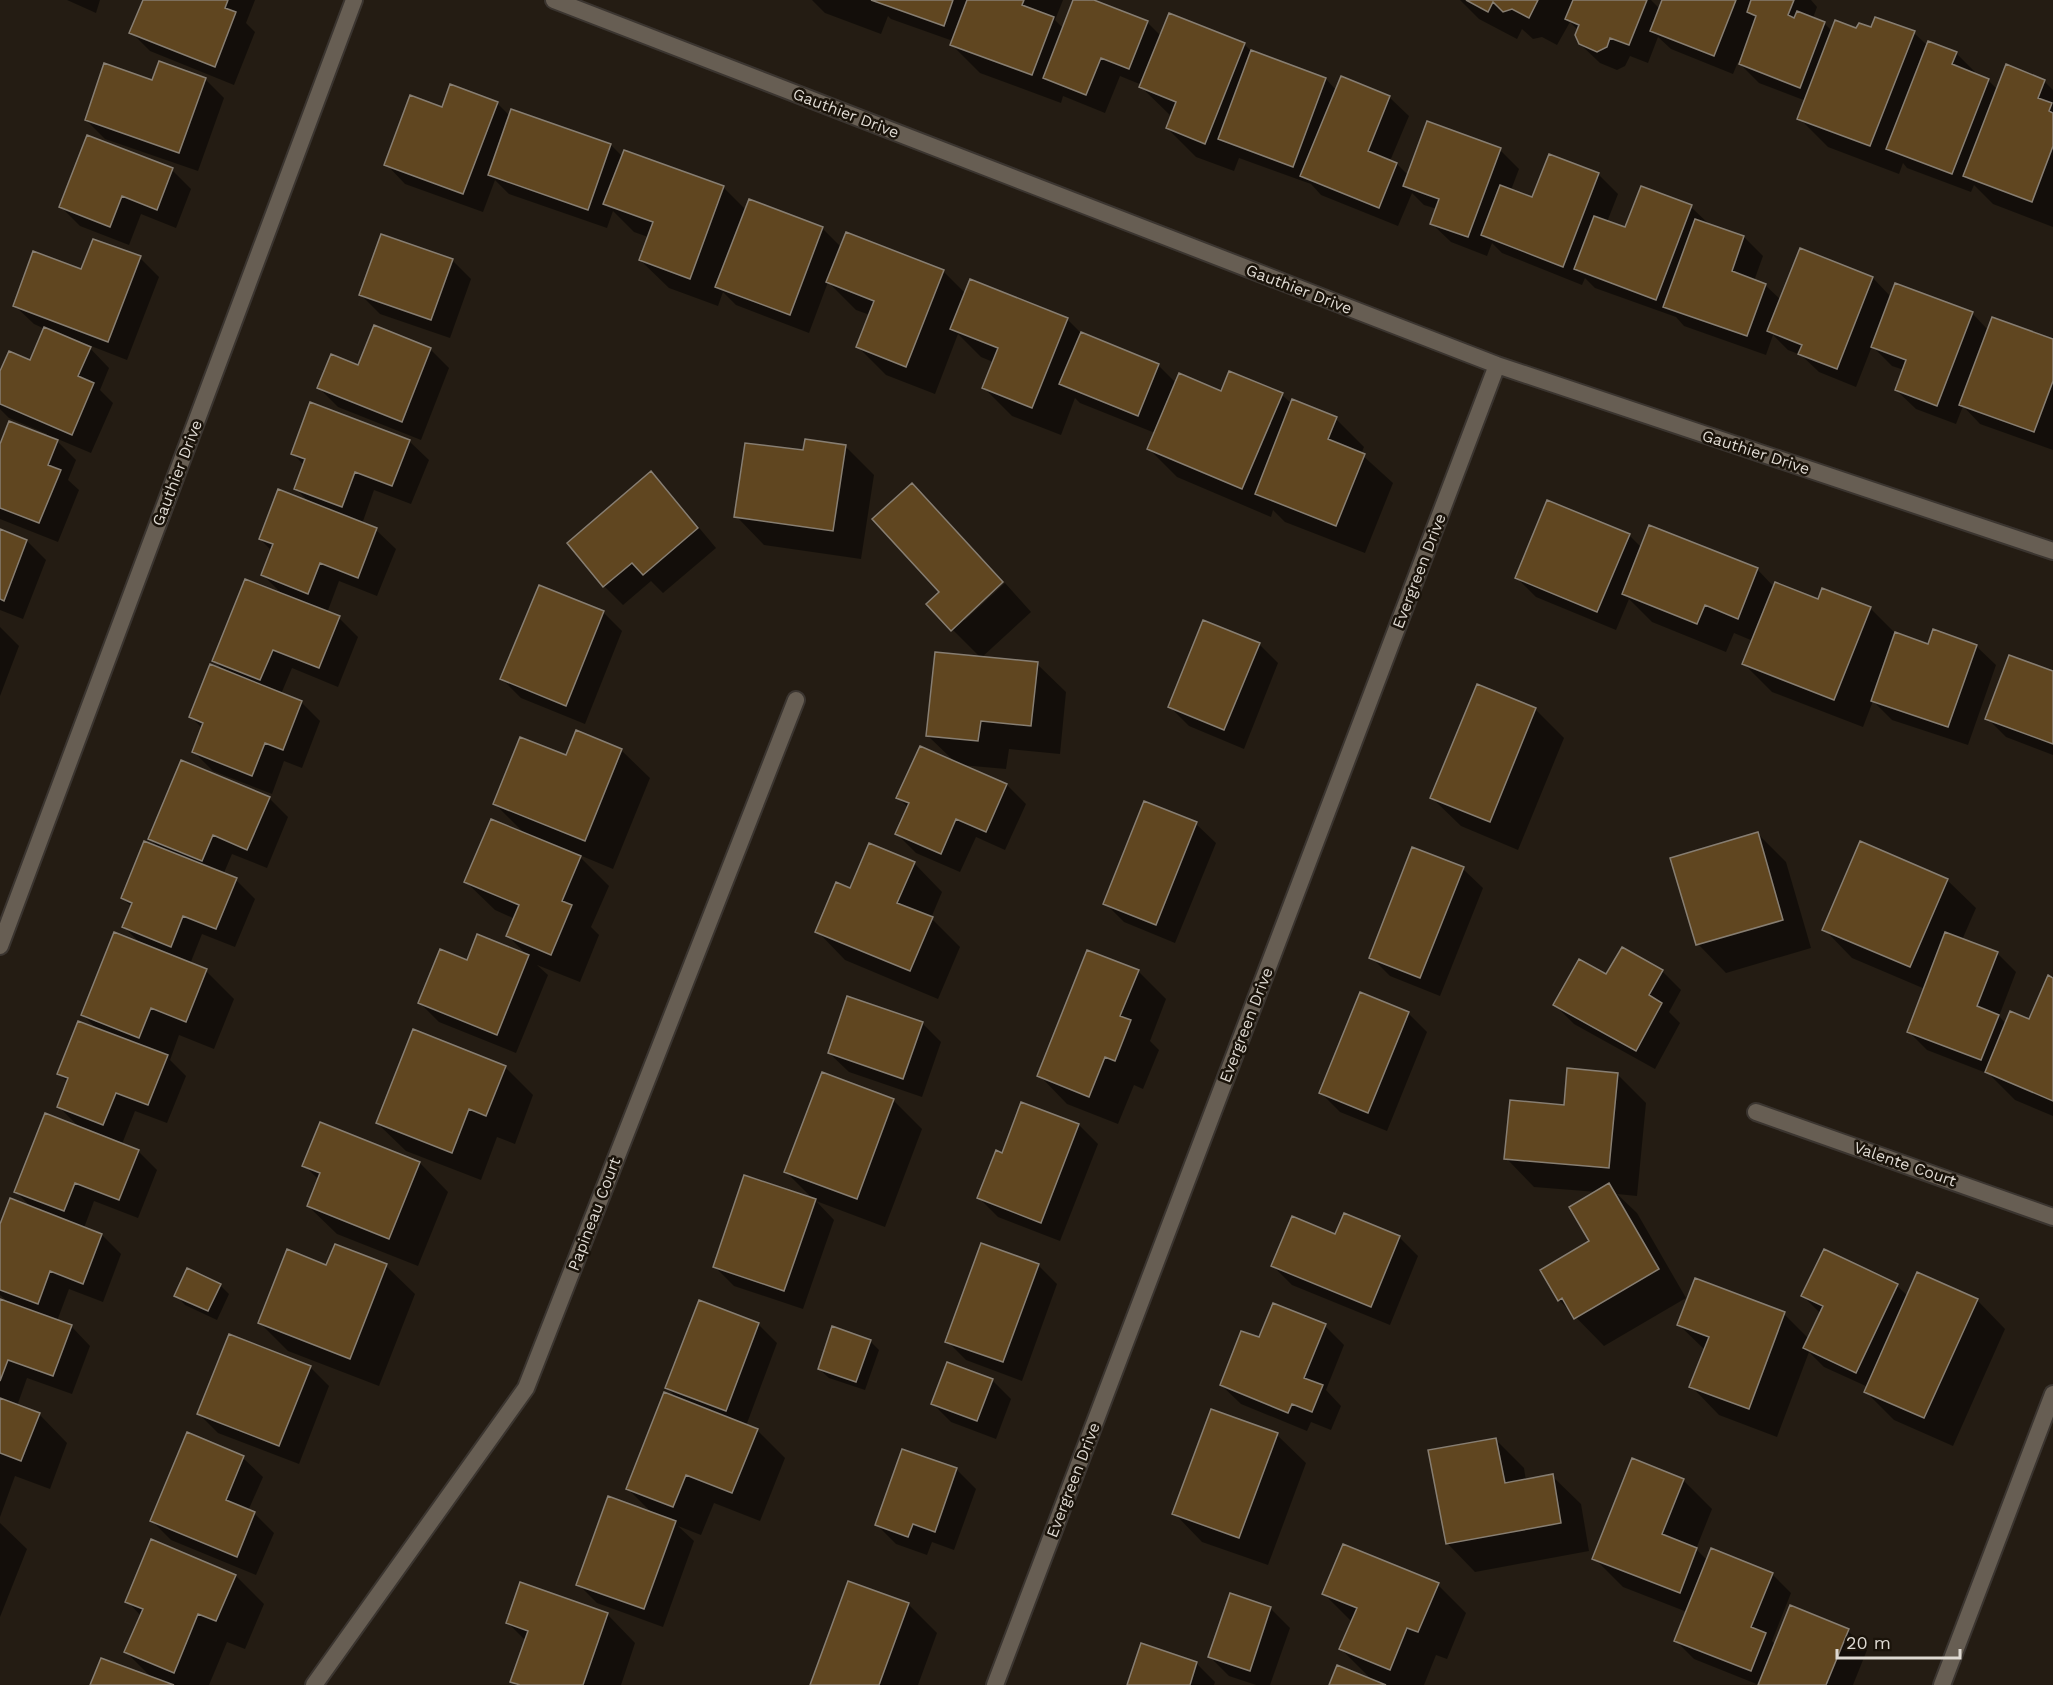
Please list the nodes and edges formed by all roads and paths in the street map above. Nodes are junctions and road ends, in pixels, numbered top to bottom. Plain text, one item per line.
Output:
1 (354, 0) edge
2 (554, 0) edge
3 (1497, 365) junction
4 (2053, 551) edge
5 (796, 700) dead end
6 (0, 946) edge
7 (1756, 1112) dead end
8 (2053, 1217) edge
9 (2053, 1394) edge
10 (314, 1685) edge
11 (995, 1685) edge
12 (1942, 1685) edge

1 - 6 street, Gauthier Drive
2 - 3 street, Gauthier Drive
3 - 4 street, Gauthier Drive
3 - 11 street, Evergreen Drive
5 - 10 street, Papineau Court
7 - 8 street, Valente Court
9 - 12 street

